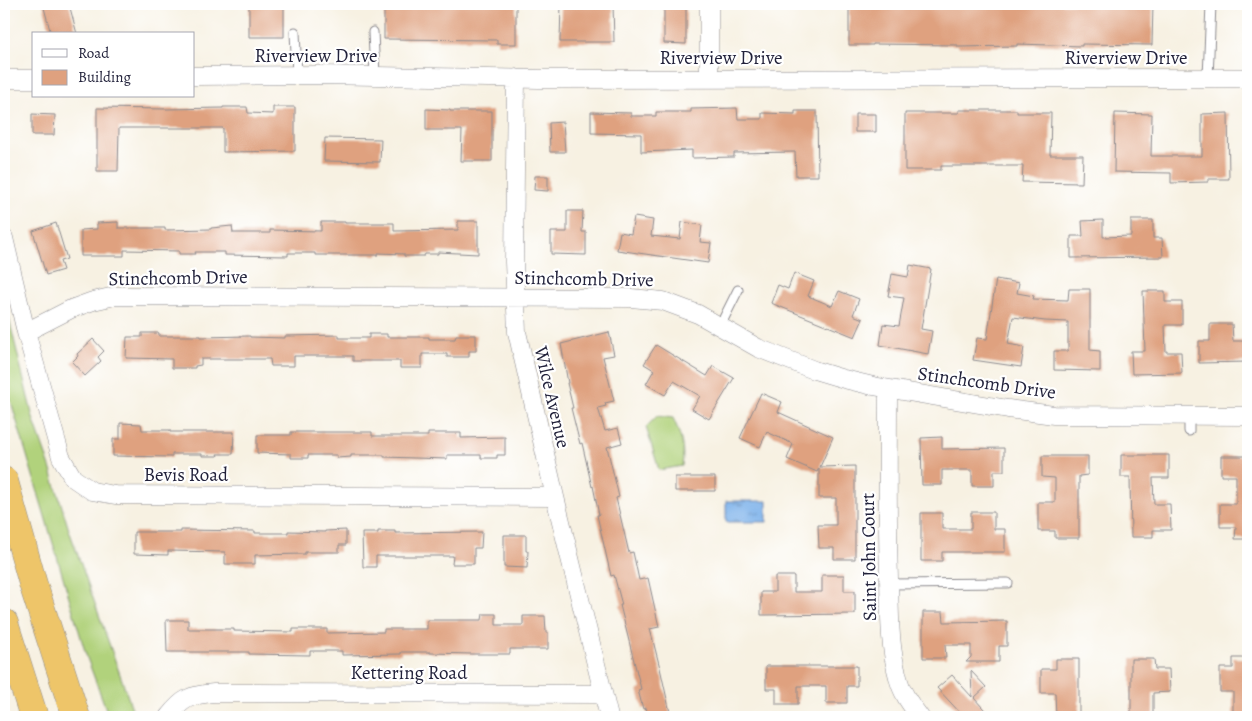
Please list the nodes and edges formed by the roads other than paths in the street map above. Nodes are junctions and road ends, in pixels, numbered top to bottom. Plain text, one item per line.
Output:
1 (709, 4) edge
2 (1211, 4) edge
3 (296, 32) dead end
4 (373, 32) dead end
5 (195, 76) edge
6 (297, 76) junction
7 (375, 76) junction
8 (516, 78) junction
9 (709, 78) junction
10 (1208, 78) junction
11 (1248, 78) edge
12 (4, 79) edge
13 (32, 79) edge
14 (4, 238) edge
15 (738, 290) dead end
16 (515, 298) junction
17 (720, 326) junction
18 (26, 332) junction
19 (888, 388) junction
20 (1248, 416) edge
21 (4, 481) edge
22 (555, 497) junction
23 (1008, 583) dead end
24 (889, 584) junction
25 (4, 623) edge
26 (603, 694) junction
27 (34, 717) edge
28 (76, 717) edge
29 (168, 717) edge
30 (609, 717) edge
31 (920, 717) edge

1 - 9 street
2 - 10 lane
3 - 6 lane
4 - 7 lane
5 - 6 street, Riverview Drive
6 - 7 street, Riverview Drive
7 - 8 street, Riverview Drive
8 - 9 street, Riverview Drive
8 - 16 street, Wilce Avenue
9 - 10 street, Riverview Drive
10 - 11 street, Riverview Drive
12 - 13 street
14 - 18 street, Bevis Road
15 - 17 lane
16 - 17 street, Stinchcomb Drive
16 - 18 street, Stinchcomb Drive
16 - 22 street, Wilce Avenue
17 - 19 street, Stinchcomb Drive
18 - 22 street, Bevis Road
19 - 20 street, Stinchcomb Drive
19 - 24 street, Saint John Court
21 - 28 highway
22 - 26 street, Wilce Avenue
23 - 24 lane
24 - 31 street, Saint John Court
25 - 27 highway
26 - 29 street, Kettering Road
26 - 30 street, Wilce Avenue

